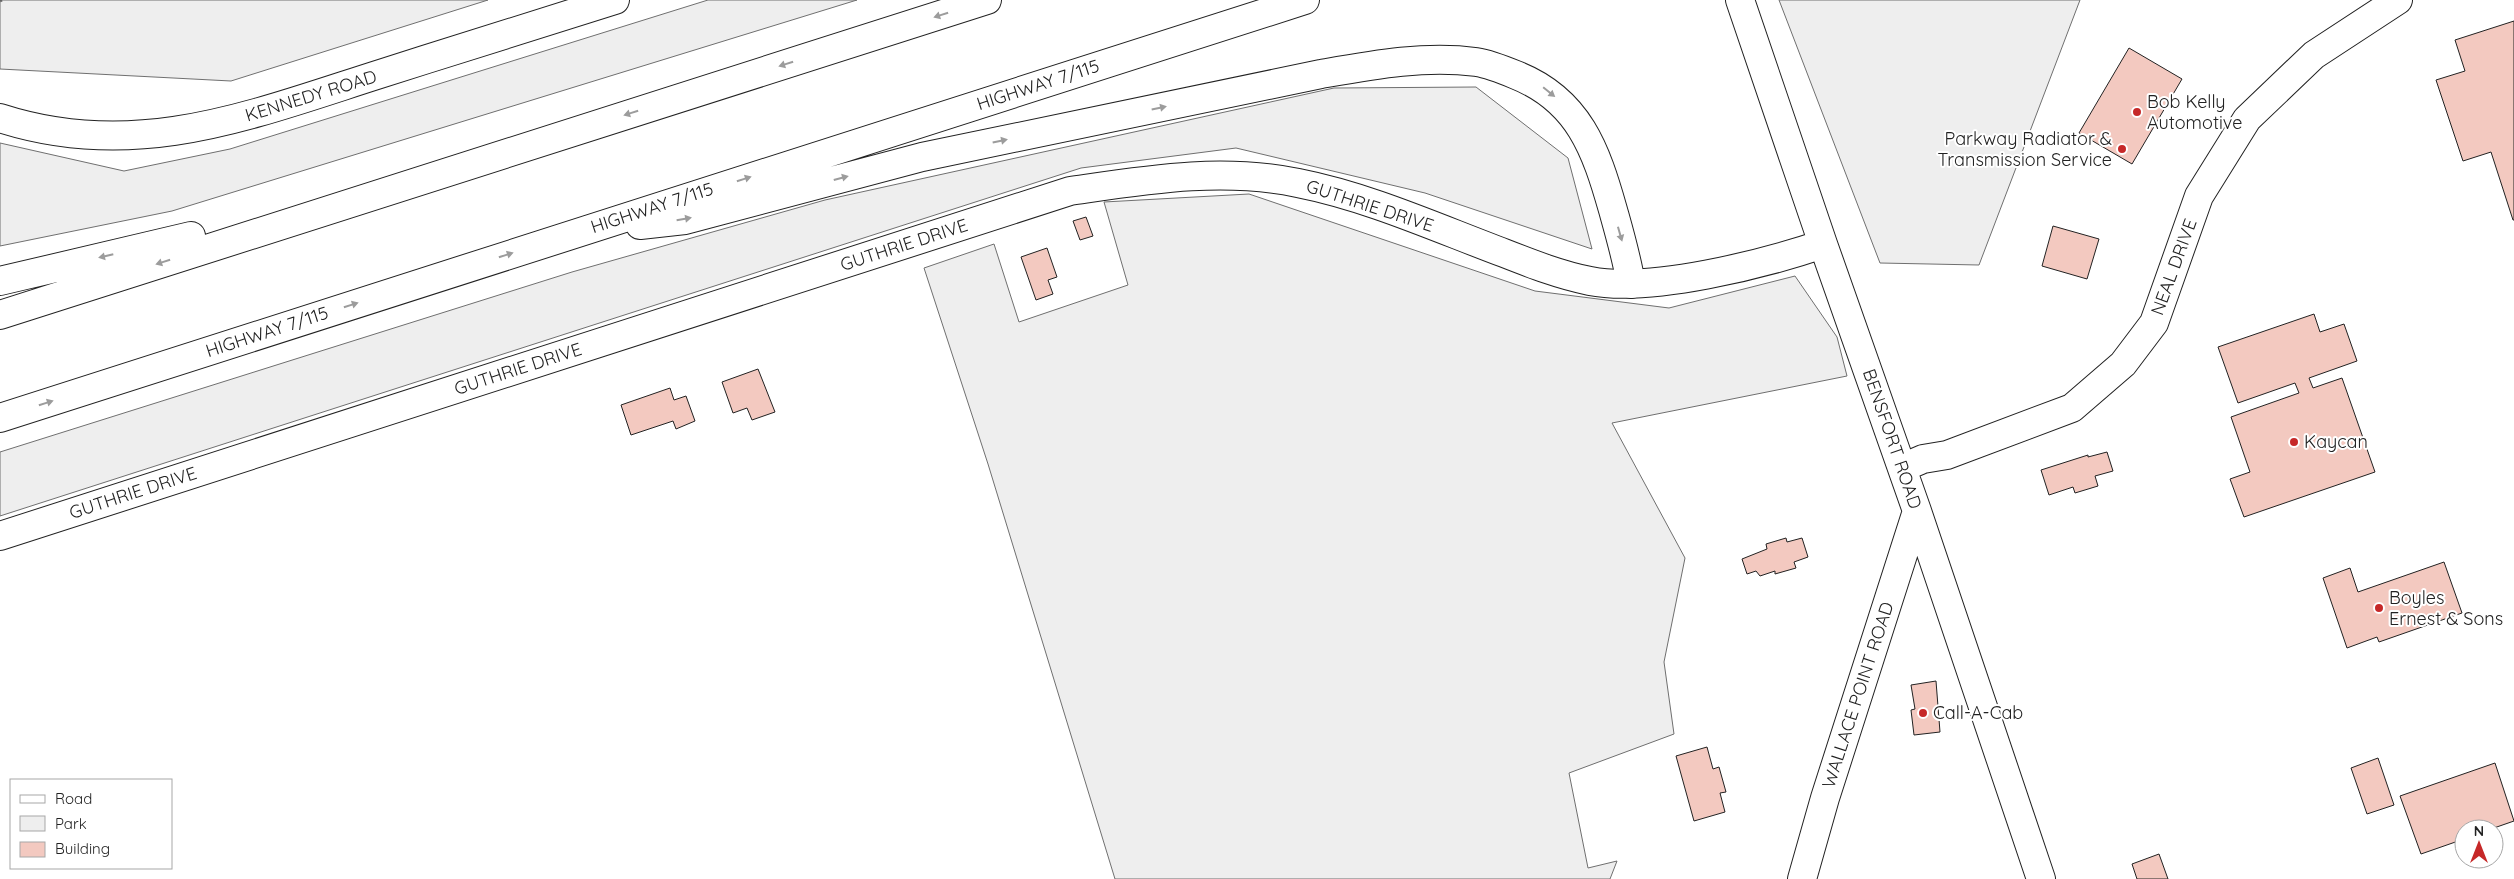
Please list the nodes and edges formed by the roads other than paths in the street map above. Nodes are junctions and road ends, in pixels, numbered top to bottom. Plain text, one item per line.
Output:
1 (615, 0) edge
2 (987, 0) edge
3 (1305, 0) edge
4 (1740, 0) edge
5 (2398, 0) edge
6 (0, 118) edge
7 (476, 162) junction
8 (584, 230) junction
9 (1822, 244) junction
10 (0, 281) edge
11 (1631, 284) junction
12 (0, 314) edge
13 (0, 418) edge
14 (1902, 468) junction
15 (1917, 511) junction
16 (0, 536) edge
17 (1802, 879) edge
18 (2041, 879) edge

1 - 6 main road, KENNEDY ROAD
2 -> 7 main road
8 -> 3 main road, HIGHWAY 7/115
4 - 9 main road, BENSFORT ROAD
5 - 14 main road, NEAL DRIVE
7 -> 10 main road
7 -> 12 main road
8 -> 11 main road
13 -> 8 main road, HIGHWAY 7/115
9 - 11 main road, GUTHRIE DRIVE
9 - 14 main road, BENSFORT ROAD
11 - 16 main road, GUTHRIE DRIVE
14 - 15 main road, BENSFORT ROAD
15 - 17 main road, WALLACE POINT ROAD
15 - 18 main road, BENSFORT ROAD

